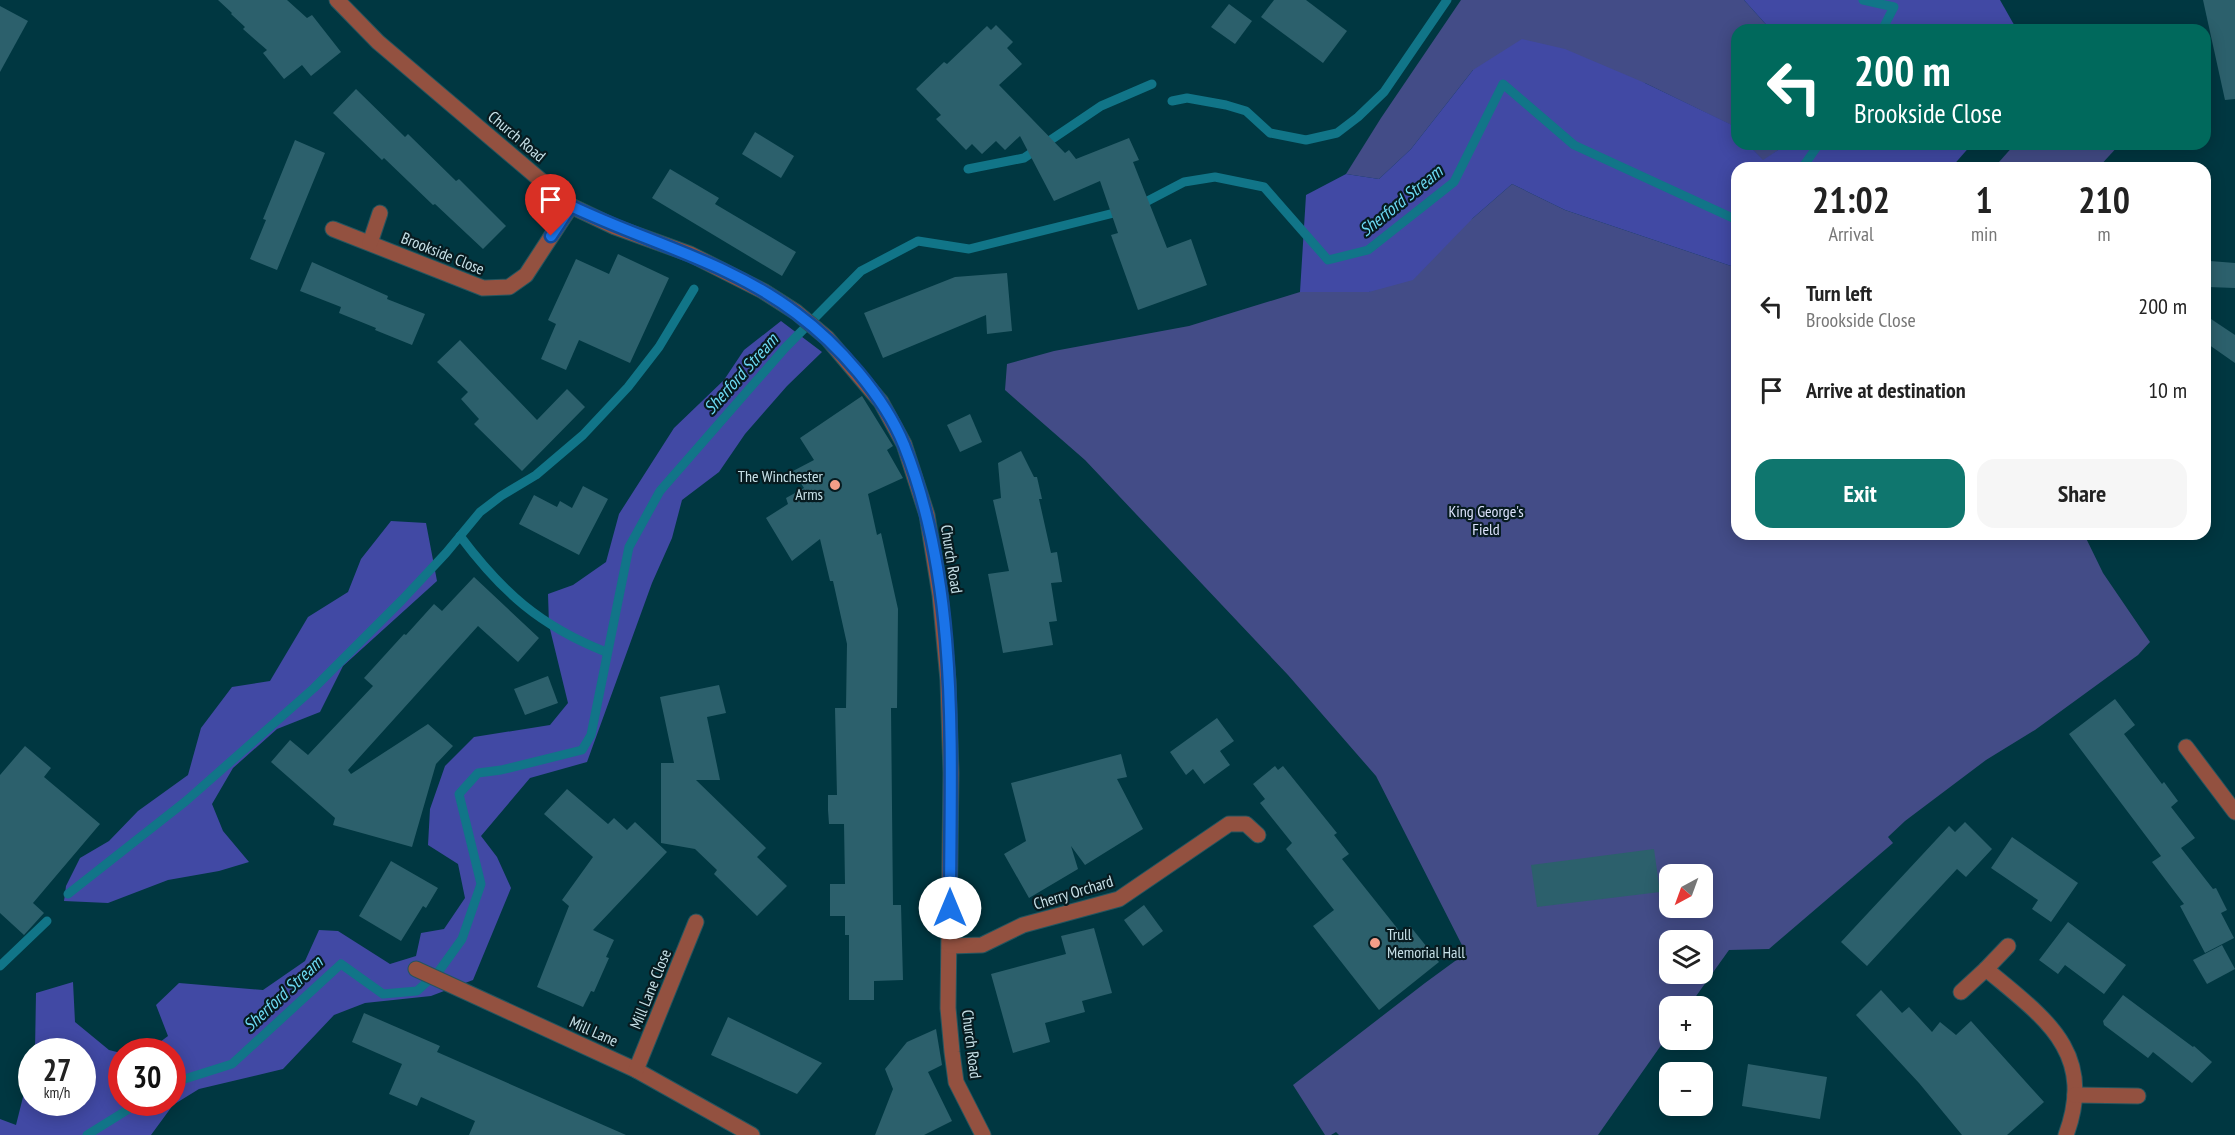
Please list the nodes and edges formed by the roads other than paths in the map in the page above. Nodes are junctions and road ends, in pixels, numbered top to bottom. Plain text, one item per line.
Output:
1 (337, 0) edge
2 (571, 206) junction
3 (380, 213) dead end
4 (333, 229) dead end
5 (370, 243) junction
6 (2186, 747) dead end
7 (2235, 812) edge
8 (1258, 835) dead end
9 (696, 922) dead end
10 (950, 946) junction
11 (2008, 946) dead end
12 (416, 969) dead end
13 (1986, 969) junction
14 (1960, 993) dead end
15 (636, 1070) junction
16 (2075, 1095) junction
17 (2138, 1096) dead end
18 (752, 1135) edge
19 (981, 1135) edge
20 (2066, 1135) edge

1 - 2 street, Church Road
2 - 5 street, Brookside Close
2 - 10 street, Church Road
3 - 5 street
4 - 5 street, Brookside Close
6 - 7 street
8 - 10 street, Cherry Orchard
9 - 15 street, Mill Lane Close
10 - 19 street, Church Road
11 - 13 street
12 - 15 street, Mill Lane
13 - 14 street
13 - 16 street
15 - 18 street, Mill Lane
16 - 17 street
16 - 20 street

